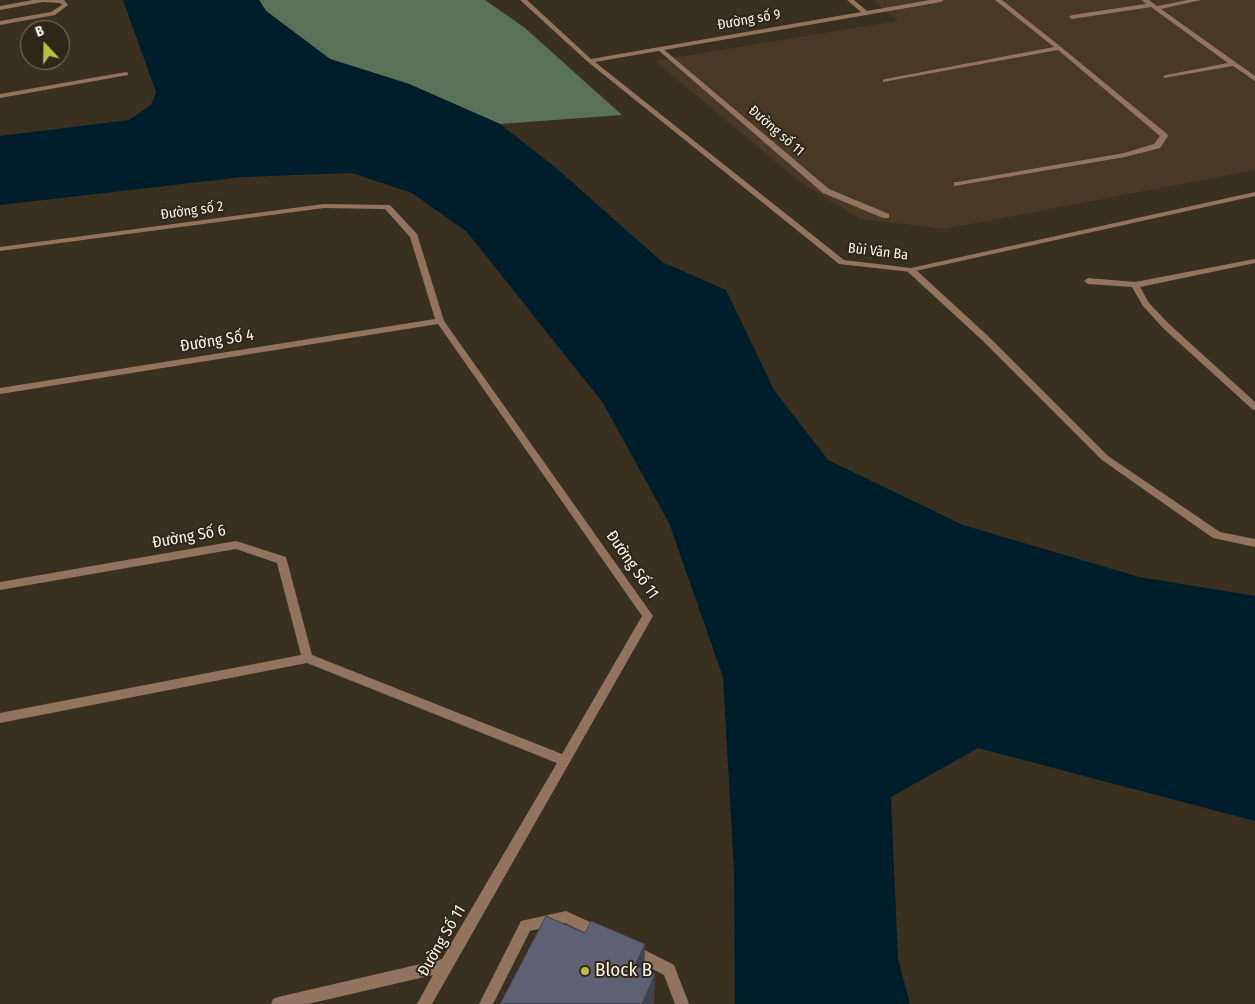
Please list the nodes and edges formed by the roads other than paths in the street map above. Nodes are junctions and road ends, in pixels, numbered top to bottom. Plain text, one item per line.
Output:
1 (523, 0) edge
2 (850, 0) edge
3 (941, 0) edge
4 (998, 0) edge
5 (1145, 0) edge
6 (1198, 0) edge
7 (1154, 6) junction
8 (0, 8) edge
9 (865, 12) junction
10 (1072, 17) dead end
11 (0, 22) edge
12 (1060, 48) junction
13 (660, 49) junction
14 (590, 61) junction
15 (1234, 64) junction
16 (126, 74) dead end
17 (1166, 77) dead end
18 (1255, 79) edge
19 (885, 81) dead end
20 (0, 96) edge
21 (957, 184) dead end
22 (1255, 194) edge
23 (387, 207) joint
24 (886, 216) dead end
25 (0, 250) edge
26 (1255, 261) edge
27 (911, 270) junction
28 (1088, 282) dead end
29 (1135, 285) junction
30 (440, 321) junction
31 (0, 391) edge
32 (1255, 407) edge
33 (1255, 543) edge
34 (0, 586) edge
35 (307, 658) junction
36 (0, 718) edge
37 (565, 761) junction
38 (447, 966) junction
39 (278, 1004) edge
40 (424, 1004) edge
41 (486, 1004) edge
42 (682, 1004) edge

1 - 14 street, Bùi Văn Ba
2 - 9 street
3 - 9 street, Đường số 9
4 - 12 street
5 - 7 street
6 - 7 street
7 - 10 street
7 - 15 street
8 - 11 street
9 - 13 street, Đường số 9
12 - 19 street
12 - 21 street
13 - 14 street, Đường số 9
13 - 24 street, Đường số 11
14 - 27 street, Bùi Văn Ba
15 - 17 street
15 - 18 street
16 - 20 street
22 - 27 street, Bùi Văn Ba
23 - 25 street, Đường số 2
23 - 30 street, Đường Số 11
26 - 29 street
27 - 33 street
28 - 29 street
29 - 32 street
30 - 31 street, Đường Số 4
30 - 37 street, Đường Số 11
34 - 35 street, Đường Số 6
35 - 36 street
35 - 37 street
37 - 38 street, Đường Số 11
38 - 39 street
38 - 40 street, Đường Số 11
41 - 42 street

